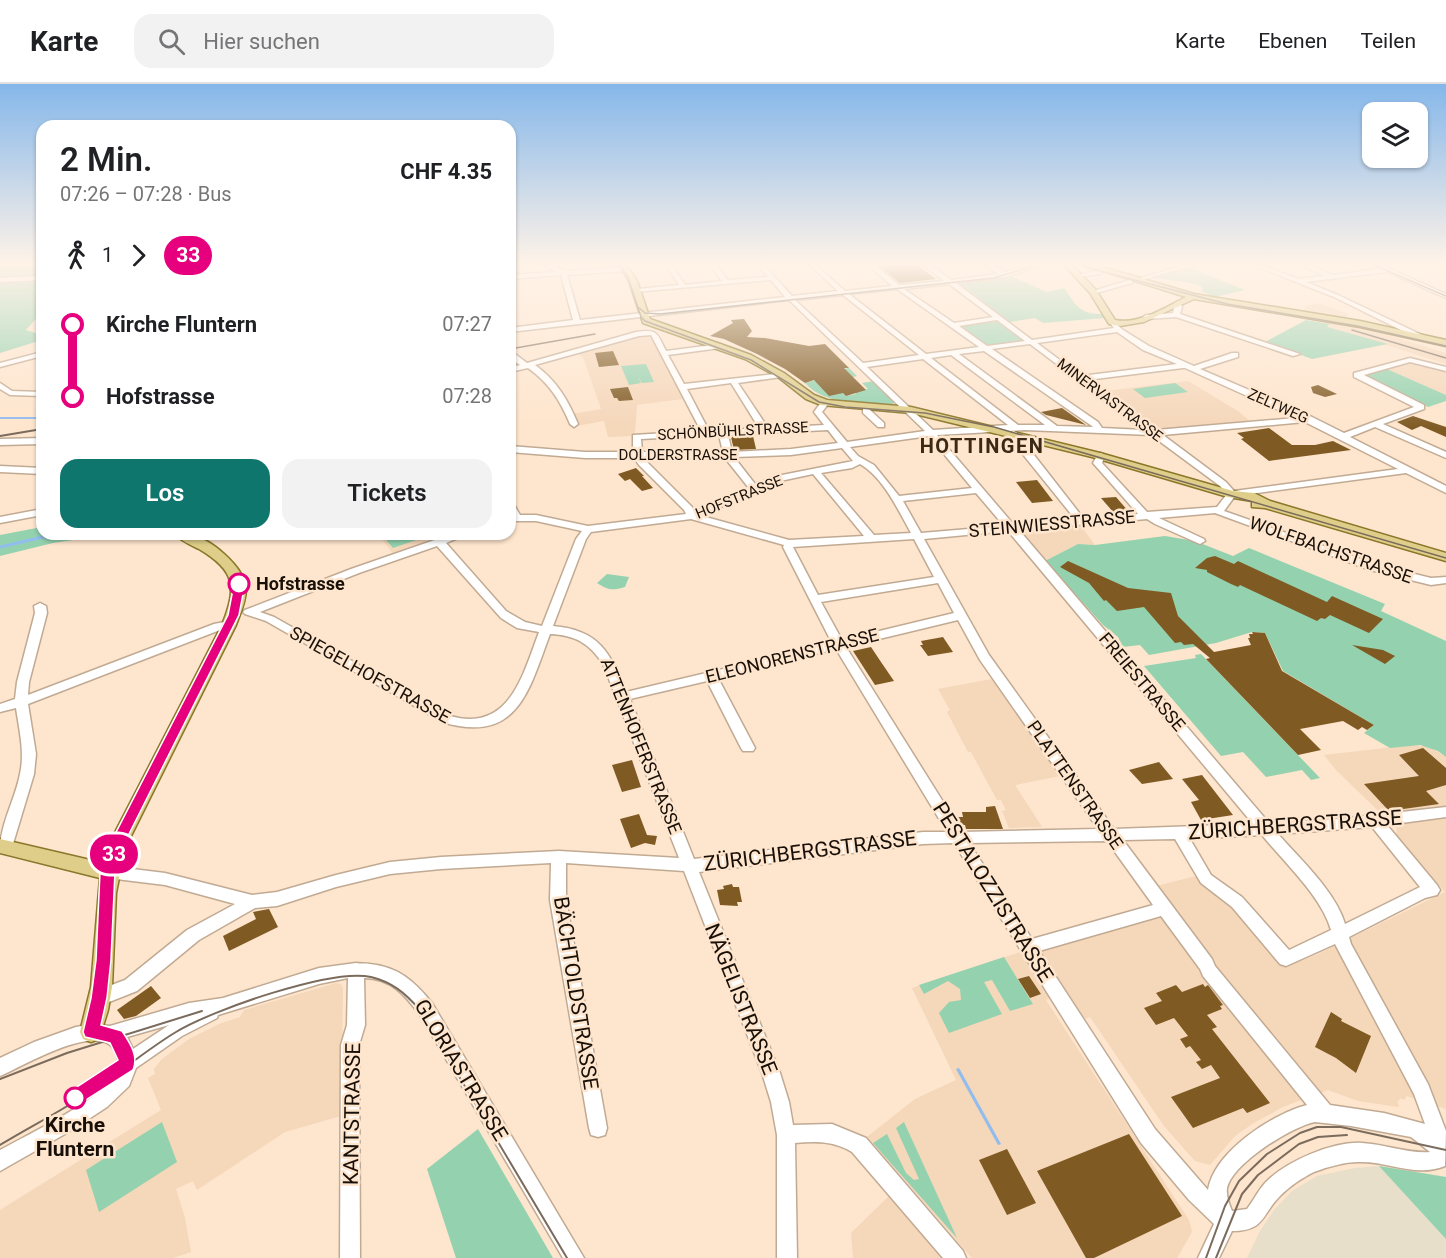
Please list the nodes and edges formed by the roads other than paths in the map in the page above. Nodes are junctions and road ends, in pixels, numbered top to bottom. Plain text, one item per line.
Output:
1 (597, 320) edge
2 (634, 320) edge
3 (646, 320) edge
4 (813, 320) edge
5 (879, 320) edge
6 (945, 320) edge
7 (1002, 320) joint
8 (1112, 320) edge
9 (1140, 320) edge
10 (1191, 320) edge
11 (1330, 320) edge
12 (1384, 320) edge
13 (577, 322) joint
14 (953, 325) junction
15 (1118, 328) junction
16 (516, 329) edge
17 (642, 333) junction
18 (1421, 338) junction
19 (1032, 342) junction
20 (1444, 343) edge
21 (720, 346) junction
22 (986, 348) junction
23 (666, 353) junction
24 (954, 353) junction
25 (1296, 354) dead end
26 (1235, 355) dead end
27 (36, 356) edge
28 (925, 356) junction
29 (516, 357) edge
30 (0, 365) edge
31 (527, 365) junction
32 (862, 365) junction
33 (1190, 367) junction
34 (516, 368) edge
35 (1446, 369) edge
36 (781, 375) junction
37 (1080, 378) junction
38 (733, 381) junction
39 (0, 385) edge
40 (682, 387) junction
41 (36, 394) edge
42 (825, 403) junction
43 (910, 410) junction
44 (866, 411) dead end
45 (1309, 419) junction
46 (574, 424) dead end
47 (1375, 424) junction
48 (881, 425) dead end
49 (829, 427) junction
50 (1054, 428) junction
51 (928, 429) junction
52 (992, 429) junction
53 (1013, 429) junction
54 (765, 430) junction
55 (1100, 431) junction
56 (723, 432) junction
57 (706, 433) junction
58 (1154, 433) junction
59 (1344, 436) junction
60 (36, 441) edge
61 (0, 442) edge
62 (845, 445) junction
63 (516, 449) edge
64 (1099, 455) junction
65 (1446, 455) edge
66 (638, 456) junction
67 (728, 456) junction
68 (859, 461) junction
69 (0, 468) edge
70 (1408, 470) junction
71 (36, 471) edge
72 (815, 471) junction
73 (753, 488) junction
74 (978, 490) junction
75 (1446, 490) edge
76 (1232, 494) junction
77 (897, 500) junction
78 (1217, 510) junction
79 (36, 513) edge
80 (1146, 515) junction
81 (691, 516) junction
82 (516, 518) edge
83 (0, 520) edge
84 (1081, 521) junction
85 (1011, 528) junction
86 (588, 529) junction
87 (918, 536) junction
88 (872, 539) junction
89 (191, 540) edge
90 (447, 540) edge
91 (1200, 541) dead end
92 (440, 543) junction
93 (789, 543) junction
94 (1446, 556) edge
95 (940, 579) junction
96 (1446, 580) edge
97 (817, 599) junction
98 (40, 606) dead end
99 (250, 612) junction
100 (962, 615) junction
101 (231, 620) junction
102 (546, 628) junction
103 (839, 645) junction
104 (711, 676) junction
105 (622, 697) junction
106 (21, 702) junction
107 (0, 708) edge
108 (748, 748) dead end
109 (1446, 812) edge
110 (1376, 821) junction
111 (1266, 828) junction
112 (1179, 833) junction
113 (1110, 835) junction
114 (957, 836) junction
115 (2, 846) edge
116 (559, 857) junction
117 (689, 864) junction
118 (108, 872) junction
119 (252, 902) junction
120 (1164, 908) junction
121 (1340, 933) junction
122 (1027, 948) junction
123 (356, 970) junction
124 (99, 998) junction
125 (223, 1006) junction
126 (100, 1033) junction
127 (127, 1064) junction
128 (0, 1067) edge
129 (1326, 1114) junction
130 (598, 1128) dead end
131 (786, 1135) junction
132 (1445, 1152) edge
133 (0, 1161) edge
134 (1226, 1221) junction
135 (350, 1258) edge
136 (574, 1258) edge
137 (788, 1258) edge
138 (956, 1258) edge
139 (1209, 1258) edge

1 - 13 street
2 - 17 street
3 - 21 main road
4 - 32 street, FREIESTRASSE
5 - 28 street
6 - 14 street
7 - 14 street
7 - 19 street, MINERVASTRASSE
8 - 15 main road, ZELTWEG
9 - 15 main road
10 - 25 street
11 - 18 main road
12 - 18 street
13 - 16 street
14 - 22 street
15 - 19 street
15 - 33 street, ZELTWEG
17 - 23 street
17 - 31 street
18 - 20 main road
19 - 22 street
19 - 37 street, MINERVASTRASSE
21 - 23 street
21 - 36 main road
22 - 24 street
22 - 55 street
23 - 40 street
24 - 28 street
24 - 50 street
26 - 33 street
27 - 30 street
28 - 32 street
28 - 53 street
29 - 31 street
31 - 34 street
31 - 46 street
32 - 43 street, FREIESTRASSE
33 - 37 street
33 - 45 street, ZELTWEG
35 - 47 street
36 - 38 street
36 - 42 main road
37 - 58 street, MINERVASTRASSE
38 - 40 street
38 - 54 street
39 - 41 street
40 - 57 street
42 - 43 main road
42 - 49 street
43 - 51 street, FREIESTRASSE
43 - 52 main road
43 - 53 main road
44 - 48 street
45 - 58 street
45 - 59 street, ZELTWEG
47 - 59 street
47 - 65 street
49 - 54 street, SCHÖNBÜHLSTRASSE
49 - 62 street, PLATTENSTRASSE
50 - 53 street
50 - 55 street
51 - 52 street, DOLDERSTRASSE
51 - 62 street, DOLDERSTRASSE
51 - 74 street, FREIESTRASSE
52 - 53 main road
53 - 64 main road
53 - 84 street
54 - 56 street, SCHÖNBÜHLSTRASSE
55 - 58 street
56 - 57 street, SCHÖNBÜHLSTRASSE
56 - 67 street
57 - 66 street, SCHÖNBÜHLSTRASSE
58 - 76 street, MINERVASTRASSE
59 - 70 street, ZELTWEG
60 - 61 street
62 - 67 street, DOLDERSTRASSE
62 - 68 street, PLATTENSTRASSE
63 - 66 street, DOLDERSTRASSE
64 - 76 main road
64 - 80 street
66 - 67 street, DOLDERSTRASSE
66 - 81 street
67 - 73 street
68 - 72 street, HOFSTRASSE
68 - 77 street, PLATTENSTRASSE
69 - 71 street
70 - 75 street, ZELTWEG
70 - 76 street
72 - 73 street, HOFSTRASSE
72 - 88 street
73 - 81 street, HOFSTRASSE
74 - 77 street
74 - 85 street, FREIESTRASSE
76 - 78 street
76 - 94 main road
77 - 87 street, PLATTENSTRASSE
78 - 80 street, STEINWIESSTRASSE
78 - 96 street, WOLFBACHSTRASSE
79 - 83 street
80 - 84 street, STEINWIESSTRASSE
80 - 91 street
81 - 86 street, HOFSTRASSE
81 - 93 street, STEINWIESSTRASSE
82 - 86 street, HOFSTRASSE
84 - 85 street, STEINWIESSTRASSE
85 - 87 street, STEINWIESSTRASSE
85 - 111 street, FREIESTRASSE
86 - 102 street, SPIEGELHOFSTRASSE
87 - 88 street, STEINWIESSTRASSE
87 - 95 street, PLATTENSTRASSE
88 - 93 street, STEINWIESSTRASSE
89 - 101 main road
90 - 92 street
92 - 99 street
92 - 102 street, ATTENHOFERSTRASSE
93 - 97 street, PESTALOZZISTRASSE
95 - 97 street
95 - 100 street, PLATTENSTRASSE
97 - 103 street, PESTALOZZISTRASSE
98 - 106 street
99 - 101 street
99 - 102 street, SPIEGELHOFSTRASSE
100 - 103 street, ELEONORENSTRASSE
100 - 113 street, PLATTENSTRASSE
101 - 106 street
101 - 118 main road
102 - 105 street, ATTENHOFERSTRASSE
103 - 104 street, ELEONORENSTRASSE
103 - 114 street, PESTALOZZISTRASSE
104 - 105 street, ELEONORENSTRASSE
104 - 108 street
105 - 117 street, ATTENHOFERSTRASSE
106 - 107 street
106 - 115 street
109 - 110 street, ZÜRICHBERGSTRASSE
110 - 111 street, ZÜRICHBERGSTRASSE
110 - 121 street
111 - 112 street, ZÜRICHBERGSTRASSE
111 - 121 street, FREIESTRASSE
112 - 113 street, ZÜRICHBERGSTRASSE
112 - 121 street
113 - 114 street, ZÜRICHBERGSTRASSE
113 - 120 street, PLATTENSTRASSE
114 - 117 street, ZÜRICHBERGSTRASSE
114 - 122 street, PESTALOZZISTRASSE
115 - 118 main road
116 - 117 street, ZÜRICHBERGSTRASSE
116 - 119 street, ZÜRICHBERGSTRASSE
116 - 130 street, BÄCHTOLDSTRASSE
117 - 131 street, NÄGELISTRASSE
118 - 119 street
118 - 124 main road
119 - 124 street, ZÜRICHBERGSTRASSE
120 - 122 street
120 - 129 street, PLATTENSTRASSE
121 - 132 street, FREIESTRASSE
122 - 134 street, PESTALOZZISTRASSE
123 - 125 street, GLORIASTRASSE
123 - 135 street, KANTSTRASSE
123 - 136 street, GLORIASTRASSE
124 - 126 main road
125 - 126 street, GLORIASTRASSE
125 - 127 street, GLORIASTRASSE
126 - 127 street
126 - 128 street
127 - 133 street
129 - 132 street
129 - 134 street
131 - 137 street, NÄGELISTRASSE
131 - 138 street
132 - 134 street
134 - 139 street

